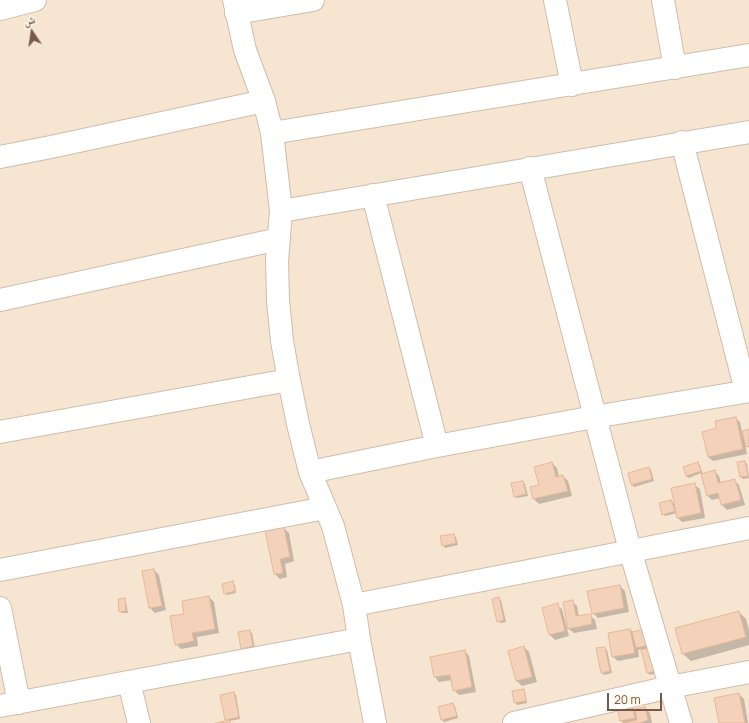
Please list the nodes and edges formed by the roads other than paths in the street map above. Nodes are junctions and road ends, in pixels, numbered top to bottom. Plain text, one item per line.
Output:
1 (35, 0) edge
2 (313, 0) edge
3 (555, 0) edge
4 (663, 0) edge
5 (235, 6) edge
6 (0, 9) edge
7 (749, 55) edge
8 (675, 68) junction
9 (572, 85) junction
10 (264, 101) junction
11 (272, 132) junction
12 (749, 132) edge
13 (682, 142) junction
14 (0, 156) edge
15 (530, 168) junction
16 (374, 195) junction
17 (281, 210) junction
18 (279, 239) junction
19 (0, 300) edge
20 (289, 380) junction
21 (747, 391) edge
22 (594, 417) junction
23 (0, 432) edge
24 (437, 446) junction
25 (310, 472) junction
26 (325, 508) junction
27 (749, 528) edge
28 (630, 550) junction
29 (0, 570) edge
30 (354, 605) junction
31 (0, 608) edge
32 (359, 640) junction
33 (749, 672) edge
34 (129, 682) junction
35 (670, 687) junction
36 (10, 705) edge
37 (139, 723) edge
38 (375, 723) edge
39 (514, 723) edge
40 (681, 723) edge

1 - 6 street
2 - 5 street
3 - 9 street
4 - 8 street
5 - 10 street
7 - 8 street
8 - 9 street
9 - 11 street
10 - 11 street
10 - 14 street
11 - 17 street
12 - 13 street
13 - 15 street
13 - 21 street
15 - 16 street
15 - 22 street
16 - 17 street
16 - 24 street
17 - 18 street
18 - 19 street
18 - 20 street
20 - 23 street
20 - 25 street
21 - 22 street
22 - 24 street
22 - 28 street
24 - 25 street
25 - 26 street
26 - 29 street
26 - 30 street
27 - 28 street
28 - 30 street
28 - 35 street
30 - 32 street
31 - 36 street
32 - 34 street
32 - 38 street
33 - 35 street
34 - 36 street
34 - 37 street
35 - 39 street
35 - 40 street

